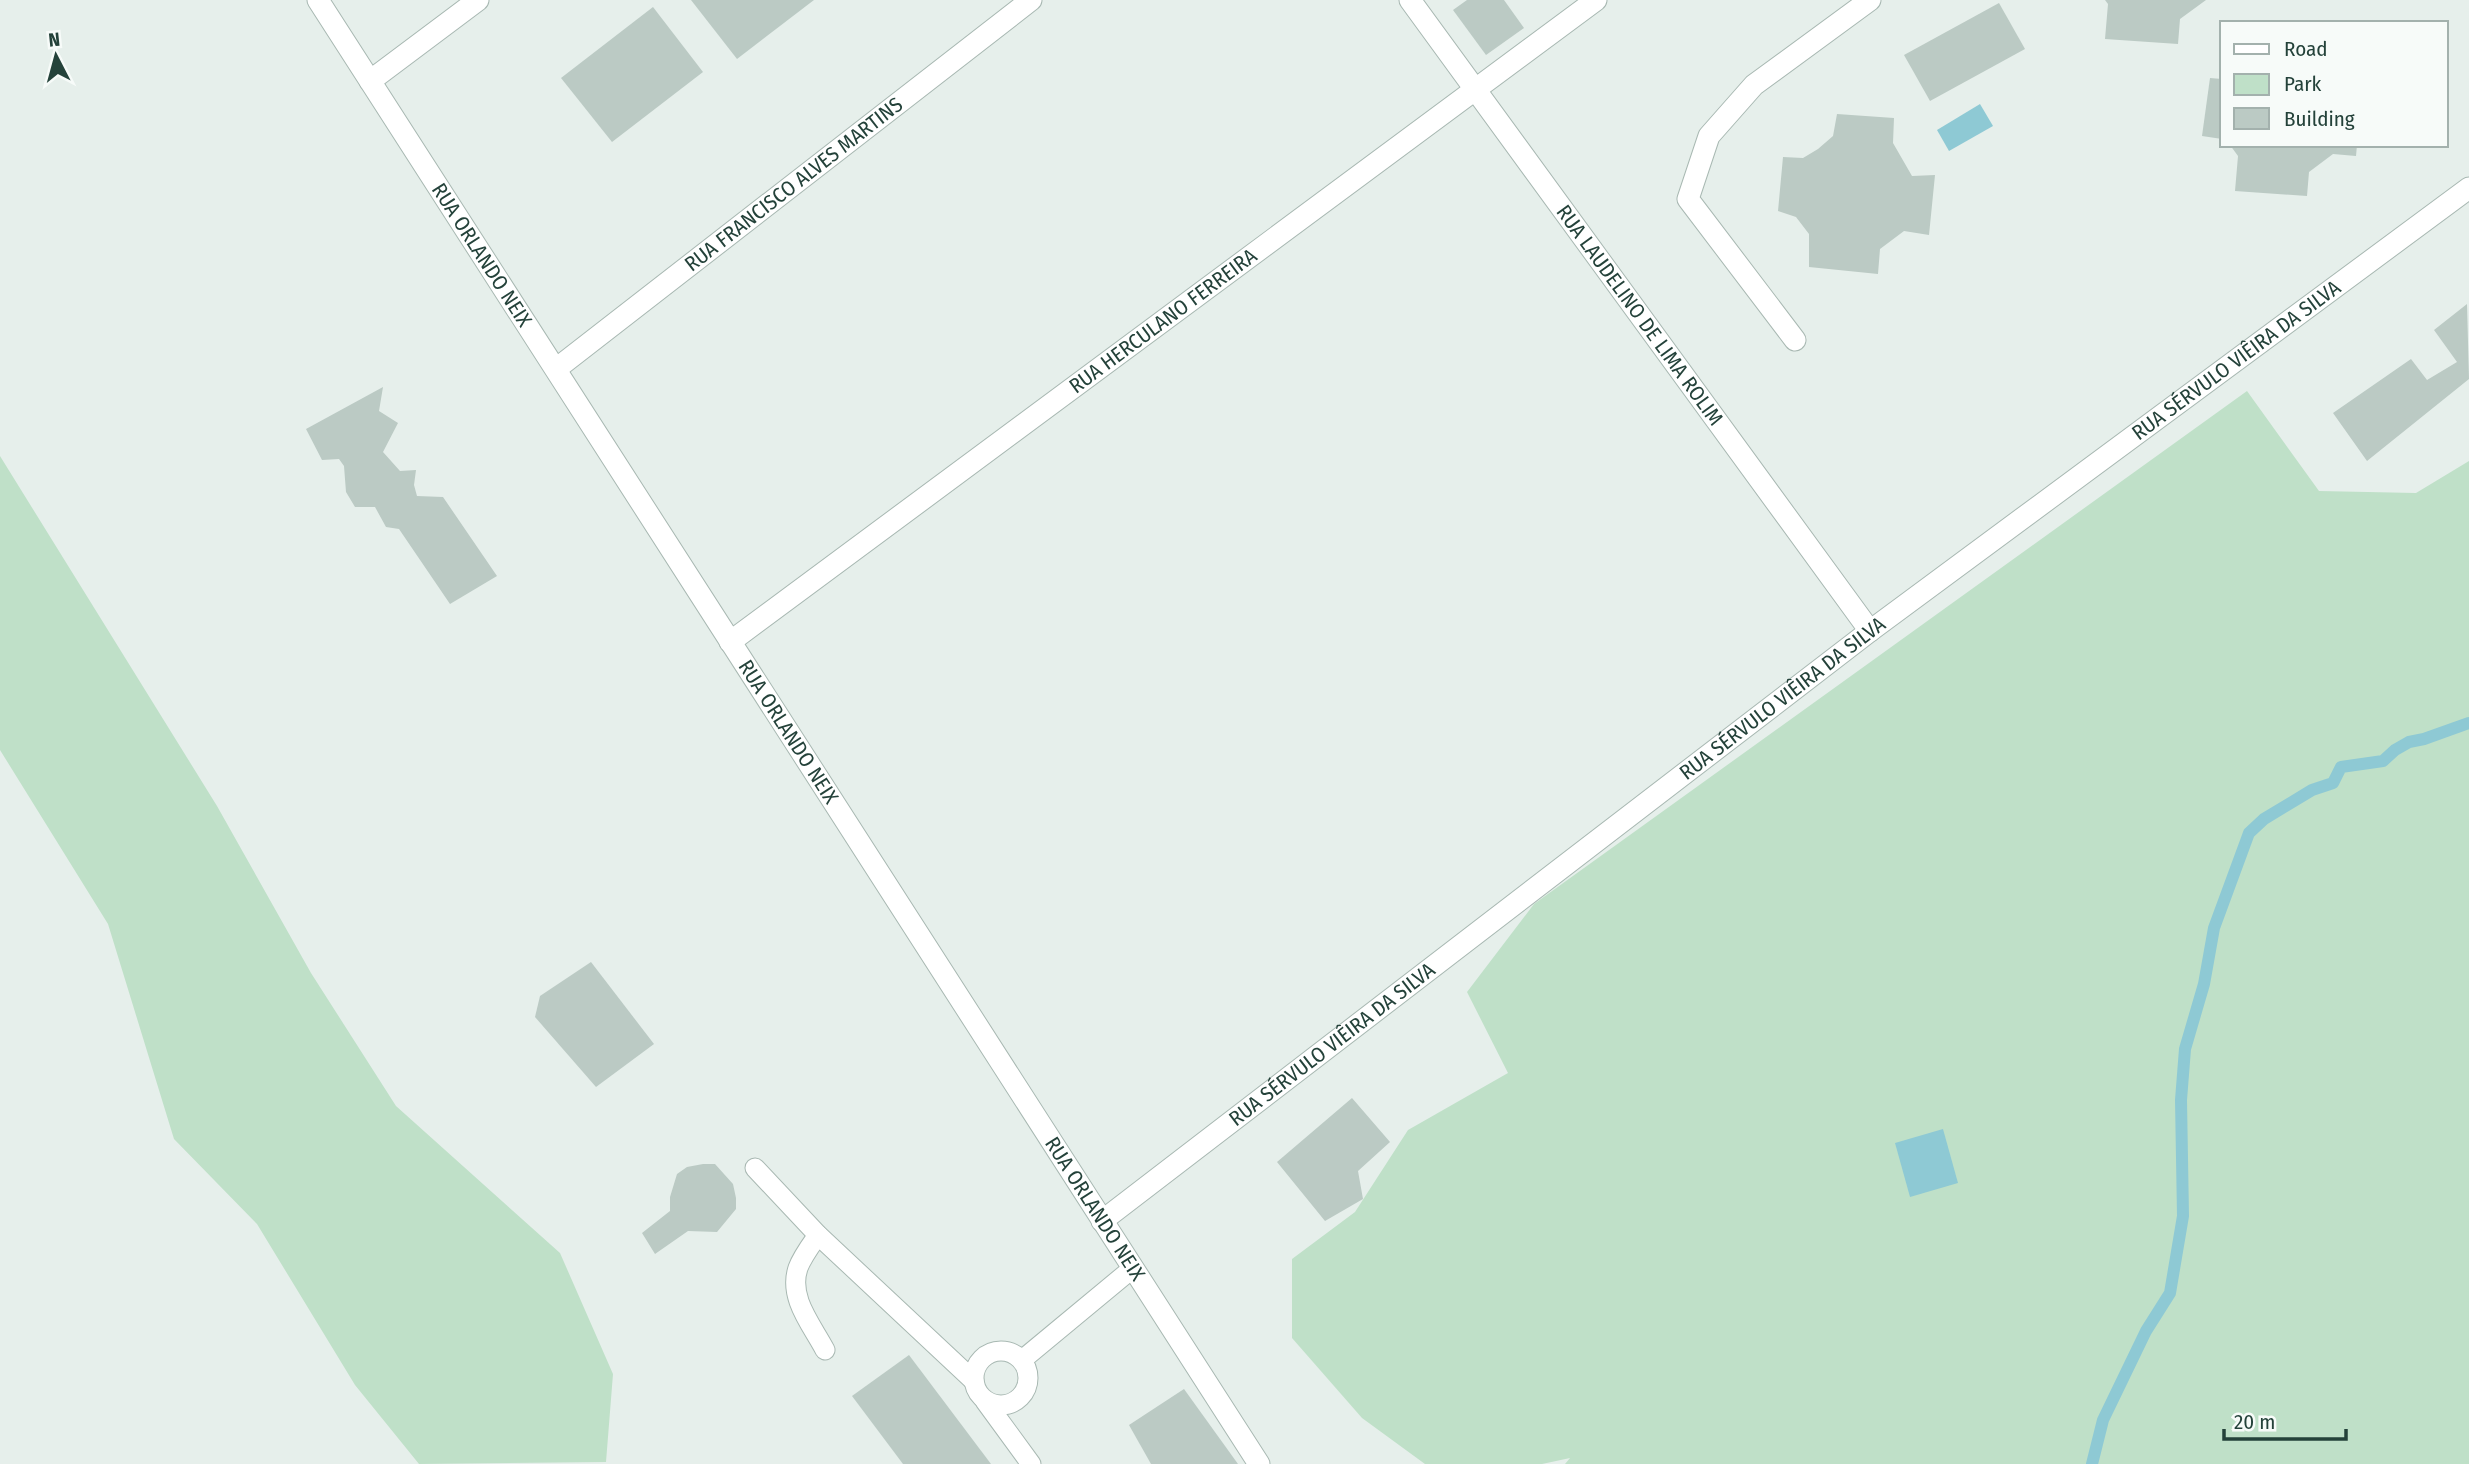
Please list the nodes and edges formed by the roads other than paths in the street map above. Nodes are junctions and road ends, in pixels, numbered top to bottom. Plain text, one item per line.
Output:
1 (318, 0) edge
2 (478, 0) edge
3 (1031, 0) edge
4 (1410, 0) edge
5 (1596, 0) edge
6 (1870, 0) edge
7 (370, 81) junction
8 (1477, 90) junction
9 (2469, 188) edge
10 (1795, 340) dead end
11 (556, 369) junction
12 (1870, 631) junction
13 (730, 642) junction
14 (755, 1168) dead end
15 (1102, 1221) junction
16 (818, 1235) junction
17 (1133, 1268) junction
18 (825, 1350) dead end
19 (1022, 1360) junction
20 (974, 1381) junction
21 (985, 1401) junction
22 (1031, 1464) edge
23 (1259, 1464) edge

1 - 7 street, RUA ORLANDO NEIX
2 - 7 street
3 - 11 street, RUA FRANCISCO ALVES MARTINS
4 - 8 street, RUA LAUDELINO DE LIMA ROLIM
5 - 8 street, RUA HERCULANO FERREIRA
6 - 10 street
7 - 11 street, RUA ORLANDO NEIX
8 - 12 street, RUA LAUDELINO DE LIMA ROLIM
8 - 13 street, RUA HERCULANO FERREIRA
9 - 12 street, RUA SÉRVULO VIÊIRA DA SILVA
11 - 13 street, RUA ORLANDO NEIX
12 - 15 street, RUA SÉRVULO VIÊIRA DA SILVA
13 - 15 street, RUA ORLANDO NEIX
14 - 16 lane
15 - 17 street, RUA ORLANDO NEIX
16 - 18 lane
16 - 20 lane
17 - 19 lane
17 - 23 street, RUA ORLANDO NEIX
19 - 20 lane
19 - 21 lane
20 - 21 lane
21 - 22 lane

